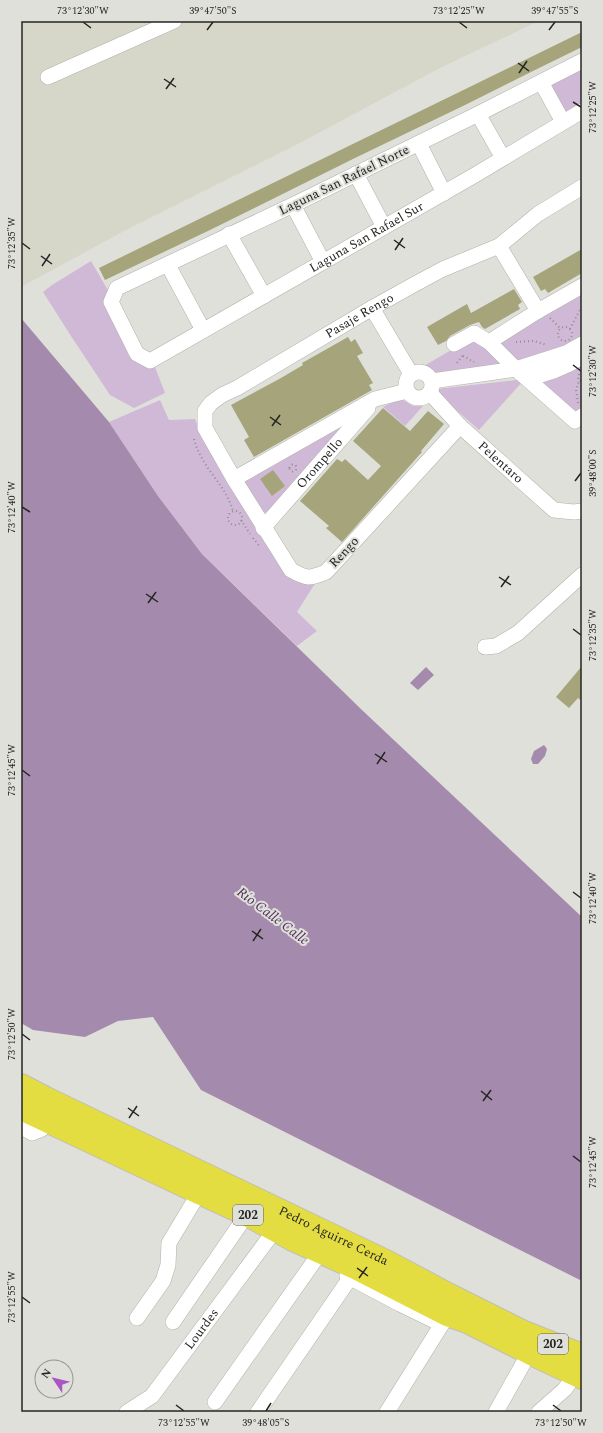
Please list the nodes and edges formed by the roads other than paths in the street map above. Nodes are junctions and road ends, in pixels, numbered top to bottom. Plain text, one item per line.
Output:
1 (174, 21) edge
2 (582, 61) edge
3 (48, 77) dead end
4 (541, 82) junction
5 (582, 111) edge
6 (478, 114) junction
7 (563, 122) junction
8 (419, 144) junction
9 (503, 158) junction
10 (356, 174) junction
11 (582, 187) edge
12 (444, 193) junction
13 (293, 205) junction
14 (384, 227) junction
15 (229, 234) junction
16 (499, 246) junction
17 (323, 262) junction
18 (168, 265) junction
19 (582, 286) edge
20 (264, 296) junction
21 (372, 308) junction
22 (538, 311) junction
23 (203, 330) junction
24 (489, 342) junction
25 (454, 344) dead end
26 (582, 344) edge
27 (150, 361) joint
28 (582, 364) edge
29 (411, 374) junction
30 (521, 374) junction
31 (431, 387) junction
32 (407, 391) junction
33 (375, 399) junction
34 (581, 417) edge
35 (460, 426) junction
36 (234, 479) junction
37 (582, 511) edge
38 (263, 528) junction
39 (582, 575) edge
40 (485, 647) dead end
41 (21, 1084) edge
42 (21, 1109) edge
43 (45, 1122) junction
44 (21, 1127) edge
45 (199, 1194) junction
46 (243, 1218) junction
47 (269, 1238) junction
48 (315, 1260) junction
49 (350, 1278) junction
50 (448, 1308) junction
51 (137, 1318) dead end
52 (173, 1322) dead end
53 (529, 1353) junction
54 (580, 1369) edge
55 (215, 1402) dead end
56 (126, 1412) edge
57 (258, 1412) edge
58 (387, 1412) edge
59 (496, 1412) edge
60 (539, 1412) edge

1 - 3 street
2 - 4 street, Laguna San Rafael Norte
4 - 6 street, Laguna San Rafael Norte
4 - 7 street
5 - 7 street, Laguna San Rafael Sur
6 - 8 street, Laguna San Rafael Norte
6 - 9 street
7 - 9 street, Laguna San Rafael Sur
8 - 10 street, Laguna San Rafael Norte
8 - 12 street
9 - 12 street, Laguna San Rafael Sur
10 - 13 street, Laguna San Rafael Norte
10 - 14 street
11 - 16 street, Pasaje Rengo
12 - 14 street, Laguna San Rafael Sur
13 - 15 street, Laguna San Rafael Norte
13 - 17 street
14 - 17 street, Laguna San Rafael Sur
15 - 18 street, Laguna San Rafael Norte
15 - 20 street
16 - 21 street, Pasaje Rengo
16 - 22 street
17 - 20 street, Laguna San Rafael Sur
18 - 23 street
18 - 27 street, Laguna San Rafael Norte
19 - 22 street
20 - 23 street, Laguna San Rafael Sur
21 - 29 street
21 - 36 street, Pasaje Rengo
22 - 24 street
23 - 27 street, Laguna San Rafael Sur
24 - 25 street
24 - 30 street
26 - 30 street
28 - 30 street
29 - 31 street
29 - 32 street
30 - 31 street
30 - 34 street
31 - 32 street
31 - 35 street, Pelentaro
32 - 33 street, Orompello
33 - 36 street, Orompello
33 - 38 street, Orompello
35 - 37 street, Pelentaro
35 - 38 street, Rengo
36 - 38 street, Rengo
39 - 40 street
41 - 50 highway, Pedro Aguirre Cerda / 202
42 - 43 highway, Pedro Aguirre Cerda / 202
43 - 44 street
43 - 45 highway, Pedro Aguirre Cerda / 202
45 - 46 highway, Pedro Aguirre Cerda / 202
45 - 51 street
46 - 47 street
46 - 50 highway, Pedro Aguirre Cerda / 202
46 - 52 street
47 - 48 street
47 - 56 street, Lourdes
48 - 49 street
48 - 55 street
49 - 50 street
49 - 57 street
50 - 53 highway, Pedro Aguirre Cerda / 202
50 - 54 highway, Pedro Aguirre Cerda / 202
50 - 58 street
53 - 54 highway, Pedro Aguirre Cerda / 202
53 - 59 street
54 - 60 street

